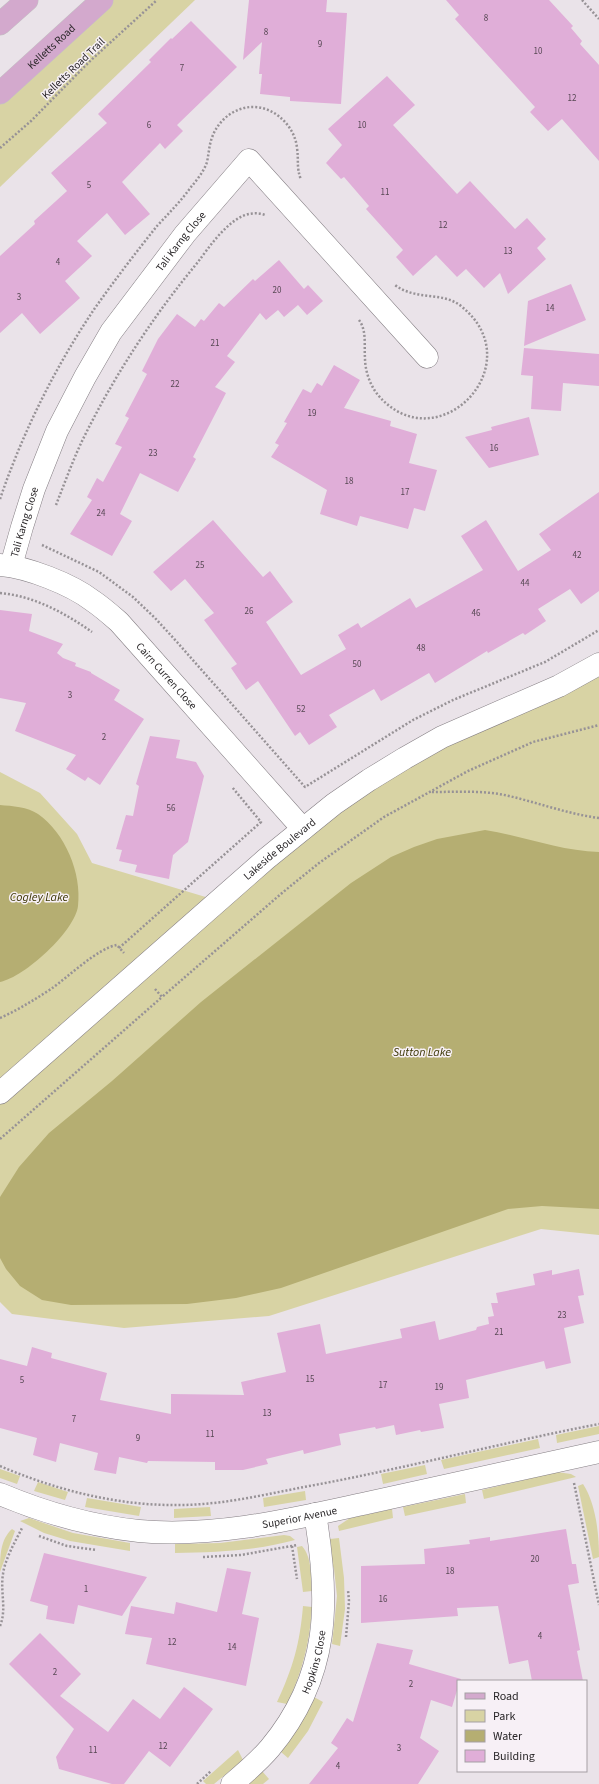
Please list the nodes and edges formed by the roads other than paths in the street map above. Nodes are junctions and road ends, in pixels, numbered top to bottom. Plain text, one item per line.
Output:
1 (27, 0) edge
2 (102, 0) edge
3 (0, 24) edge
4 (0, 93) edge
5 (427, 357) dead end
6 (6, 566) edge
7 (599, 664) edge
8 (303, 829) junction
9 (0, 1093) edge
10 (599, 1452) edge
11 (2, 1500) edge
12 (315, 1514) junction
13 (232, 1784) edge

1 - 3 main road
2 - 4 main road, Kelletts Road
5 - 6 street, Tali Karng Close
6 - 8 street, Cairn Curren Close
7 - 8 street, Lakeside Boulevard
8 - 9 street, Lakeside Boulevard
10 - 12 street, Superior Avenue
11 - 12 street, Superior Avenue
12 - 13 street, Hopkins Close

